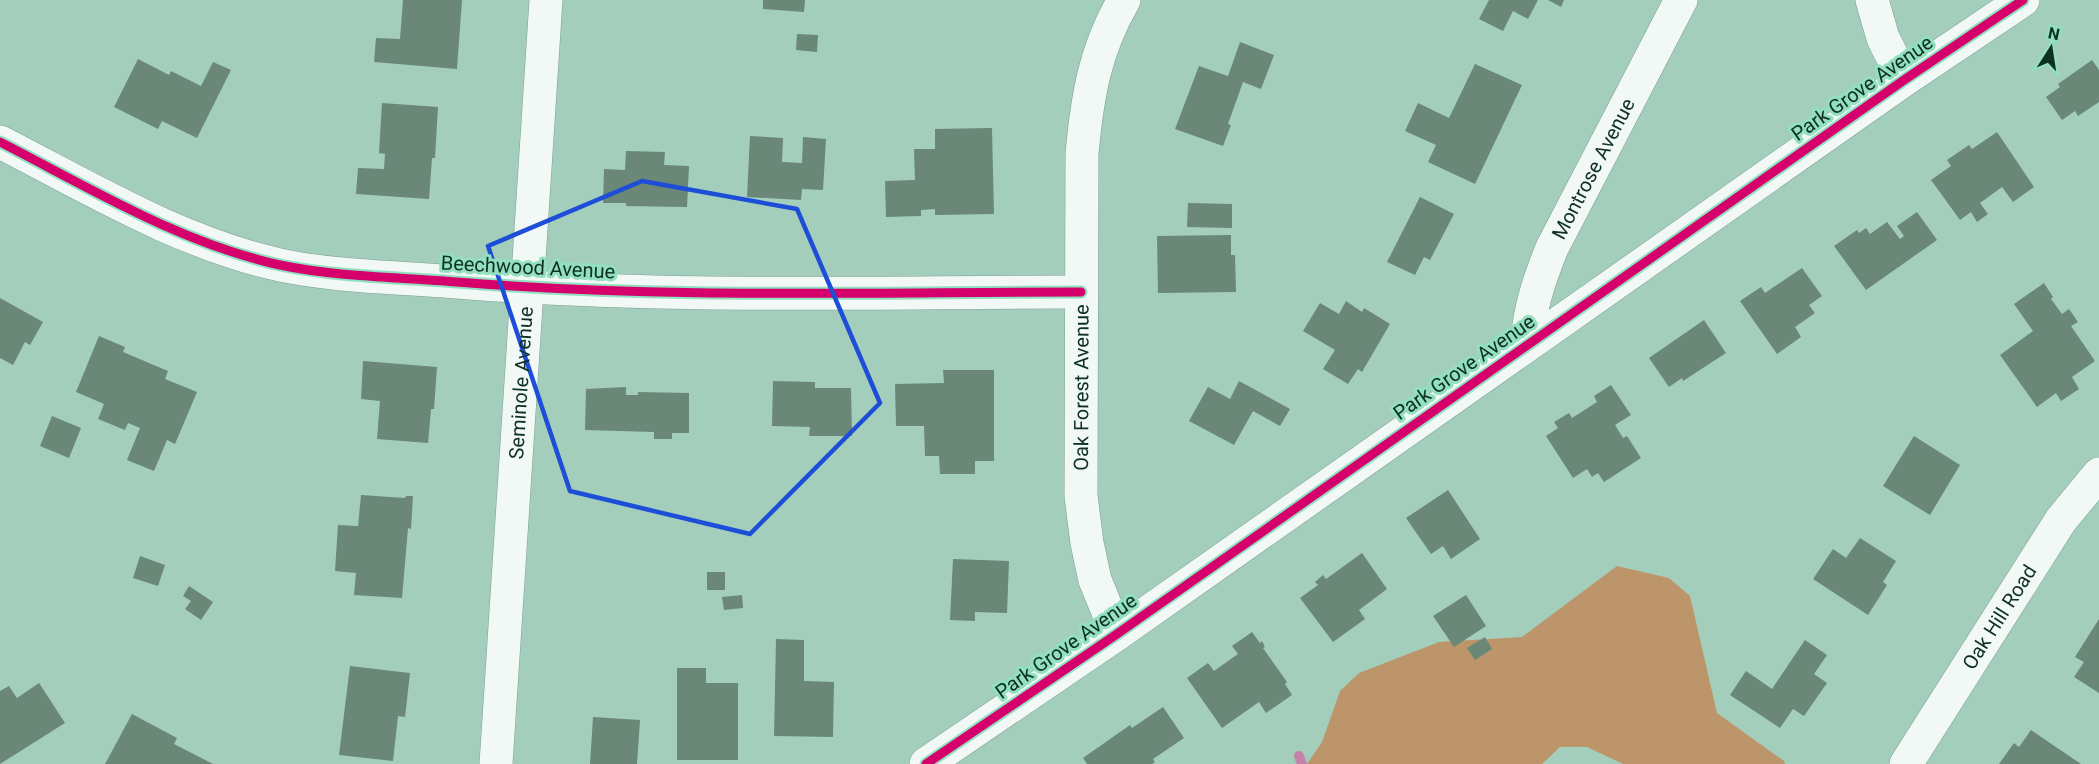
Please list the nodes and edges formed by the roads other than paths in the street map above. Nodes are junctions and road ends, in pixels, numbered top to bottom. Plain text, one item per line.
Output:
1 (546, 0) edge
2 (1124, 0) edge
3 (1681, 0) edge
4 (1872, 0) edge
5 (2023, 0) edge
6 (1904, 80) junction
7 (0, 142) edge
8 (528, 288) junction
9 (1081, 292) junction
10 (1527, 344) junction
11 (2099, 474) edge
12 (1117, 634) junction
13 (496, 764) edge
14 (926, 764) edge
15 (1906, 764) edge

1 - 8 street, Seminole Avenue
2 - 9 street, Oak Forest Avenue
3 - 10 street, Montrose Avenue
4 - 6 street
5 - 6 street, Park Grove Avenue
6 - 10 street, Park Grove Avenue
7 - 8 street, Beechwood Avenue
8 - 9 street, Beechwood Avenue
8 - 13 street, Seminole Avenue
9 - 12 street, Oak Forest Avenue
10 - 12 street, Park Grove Avenue
11 - 15 street, Oak Hill Road
12 - 14 street, Park Grove Avenue

